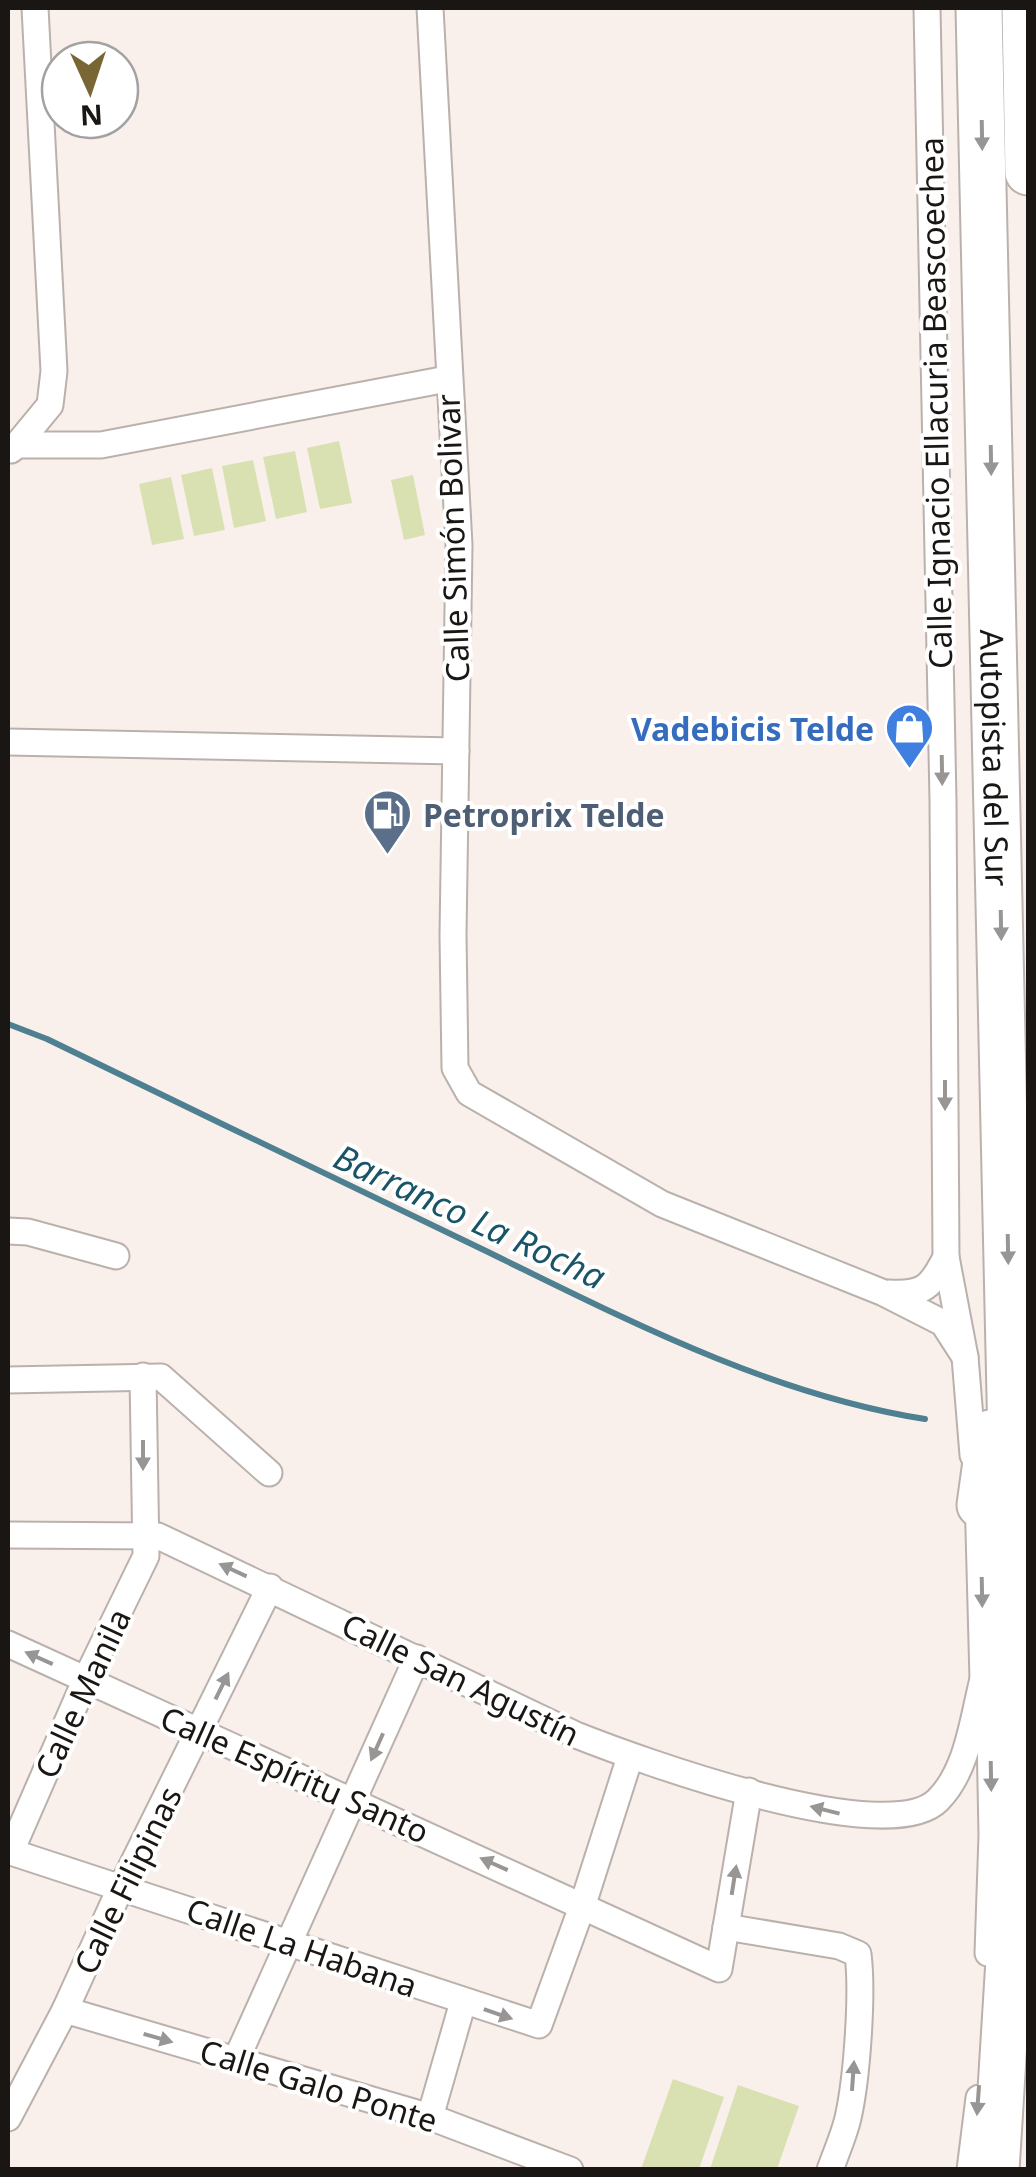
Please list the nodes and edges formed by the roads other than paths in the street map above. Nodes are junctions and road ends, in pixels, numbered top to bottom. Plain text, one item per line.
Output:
1 (35, 8) edge
2 (430, 8) edge
3 (927, 8) edge
4 (1025, 8) edge
5 (978, 17) edge
6 (1028, 172) edge
7 (447, 379) junction
8 (12, 449) edge
9 (8, 742) edge
10 (456, 751) junction
11 (8, 1231) edge
12 (116, 1256) dead end
13 (946, 1257) junction
14 (884, 1293) junction
15 (1010, 1298) junction
16 (966, 1357) junction
17 (143, 1376) junction
18 (8, 1380) edge
19 (269, 1473) dead end
20 (980, 1505) junction
21 (144, 1534) junction
22 (8, 1535) edge
23 (270, 1587) junction
24 (8, 1644) edge
25 (418, 1658) junction
26 (983, 1678) junction
27 (86, 1679) junction
28 (200, 1731) junction
29 (630, 1757) junction
30 (749, 1790) junction
31 (353, 1801) junction
32 (9, 1851) edge
33 (122, 1886) junction
34 (583, 1904) junction
35 (726, 1927) junction
36 (288, 1941) junction
37 (463, 2002) junction
38 (65, 2010) junction
39 (236, 2060) junction
40 (430, 2117) junction
41 (8, 2118) edge
42 (570, 2170) edge
43 (830, 2170) edge
44 (970, 2170) edge
45 (996, 2170) edge

1 - 8 street
2 - 7 street, Calle Simón Bolivar
3 -> 13 street, Calle Ignacio Ellacuria Beascoechea
4 - 6 highway
5 -> 15 highway, Autopista del Sur
7 - 8 street
7 - 10 street, Calle Simón Bolivar
9 - 10 street
10 - 14 street, Calle Simón Bolivar
11 - 12 street
13 - 14 street
13 - 16 street, Calle Ignacio Ellacuria Beascoechea
14 - 16 street
15 - 20 highway
15 - 45 highway, Autopista del Sur
16 - 20 street, Calle Ignacio Ellacuria Beascoechea
17 - 18 street
17 - 19 street
17 -> 21 street, Calle Manila
20 -> 26 street, Calle Ignacio Ellacuria Beascoechea
21 - 22 street, Calle San Agustín
23 -> 21 street, Calle San Agustín
21 - 27 street, Calle Manila
23 - 25 street, Calle San Agustín
28 -> 23 street, Calle Filipinas
27 -> 24 street, Calle Espíritu Santo
25 - 29 street, Calle San Agustín
25 -> 31 street
26 -> 30 street, Calle San Agustín
26 -> 44 street
27 - 28 street, Calle Espíritu Santo
27 - 32 street, Calle Manila
28 - 31 street, Calle Espíritu Santo
28 - 33 street, Calle Filipinas
29 - 30 street, Calle San Agustín
29 - 34 street
35 -> 30 street
34 -> 31 street, Calle Espíritu Santo
31 - 36 street
32 - 33 street, Calle La Habana
33 - 36 street, Calle La Habana
33 - 38 street, Calle Filipinas
34 - 35 street, Calle Espíritu Santo
37 -> 34 street, Calle La Habana
43 -> 35 street
36 - 37 street, Calle La Habana
36 - 39 street
37 - 40 street
38 -> 39 street, Calle Galo Ponte
38 - 41 street, Calle Filipinas
39 - 40 street, Calle Galo Ponte
40 - 42 street, Calle Galo Ponte

